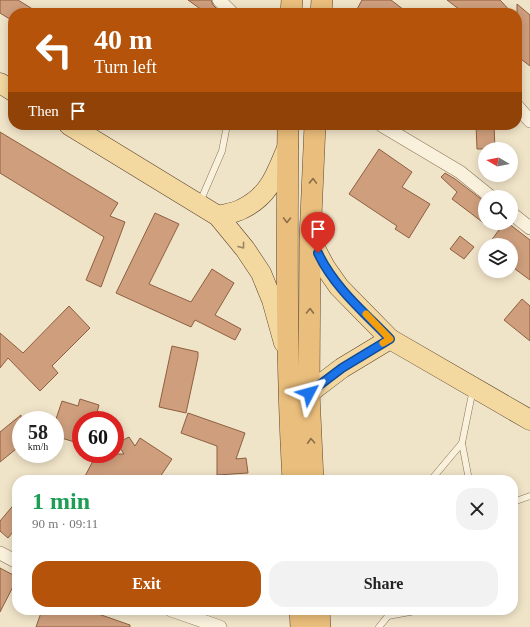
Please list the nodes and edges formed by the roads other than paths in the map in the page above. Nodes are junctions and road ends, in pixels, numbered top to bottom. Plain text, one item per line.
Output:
1 (219, 0) edge
2 (227, 8) edge
3 (522, 112) edge
4 (530, 121) edge
5 (77, 130) edge
6 (226, 130) edge
7 (288, 130) edge
8 (315, 130) edge
9 (389, 130) edge
10 (288, 146) junction
11 (482, 190) edge
12 (199, 205) junction
13 (218, 216) junction
14 (518, 219) edge
15 (530, 228) edge
16 (310, 239) junction
17 (390, 339) junction
18 (288, 358) junction
19 (473, 388) junction
20 (309, 393) junction
21 (530, 420) edge
22 (462, 443) junction
23 (293, 475) edge
24 (313, 475) edge
25 (435, 475) edge
26 (469, 475) edge
27 (530, 496) edge
28 (518, 500) edge
29 (0, 553) edge
30 (12, 559) edge
31 (185, 615) edge
32 (300, 615) edge
33 (319, 615) edge
34 (387, 615) edge
35 (220, 627) edge
36 (301, 627) edge
37 (320, 627) edge
38 (379, 627) edge

1 - 2 street
3 - 4 street
5 - 12 main road
6 - 12 lane
7 - 10 highway
16 -> 8 highway
9 - 11 street
10 - 13 main road
10 -> 18 highway
12 - 13 main road
13 -> 18 main road
14 - 15 street
16 - 17 main road
20 -> 16 highway
17 - 19 main road
17 - 20 main road
18 - 23 highway
19 - 21 main road
19 - 22 lane
24 -> 20 highway
22 - 25 lane
22 - 26 lane
27 - 28 lane
29 - 30 street
31 - 35 street
32 - 36 highway
33 - 37 highway
34 - 38 lane

